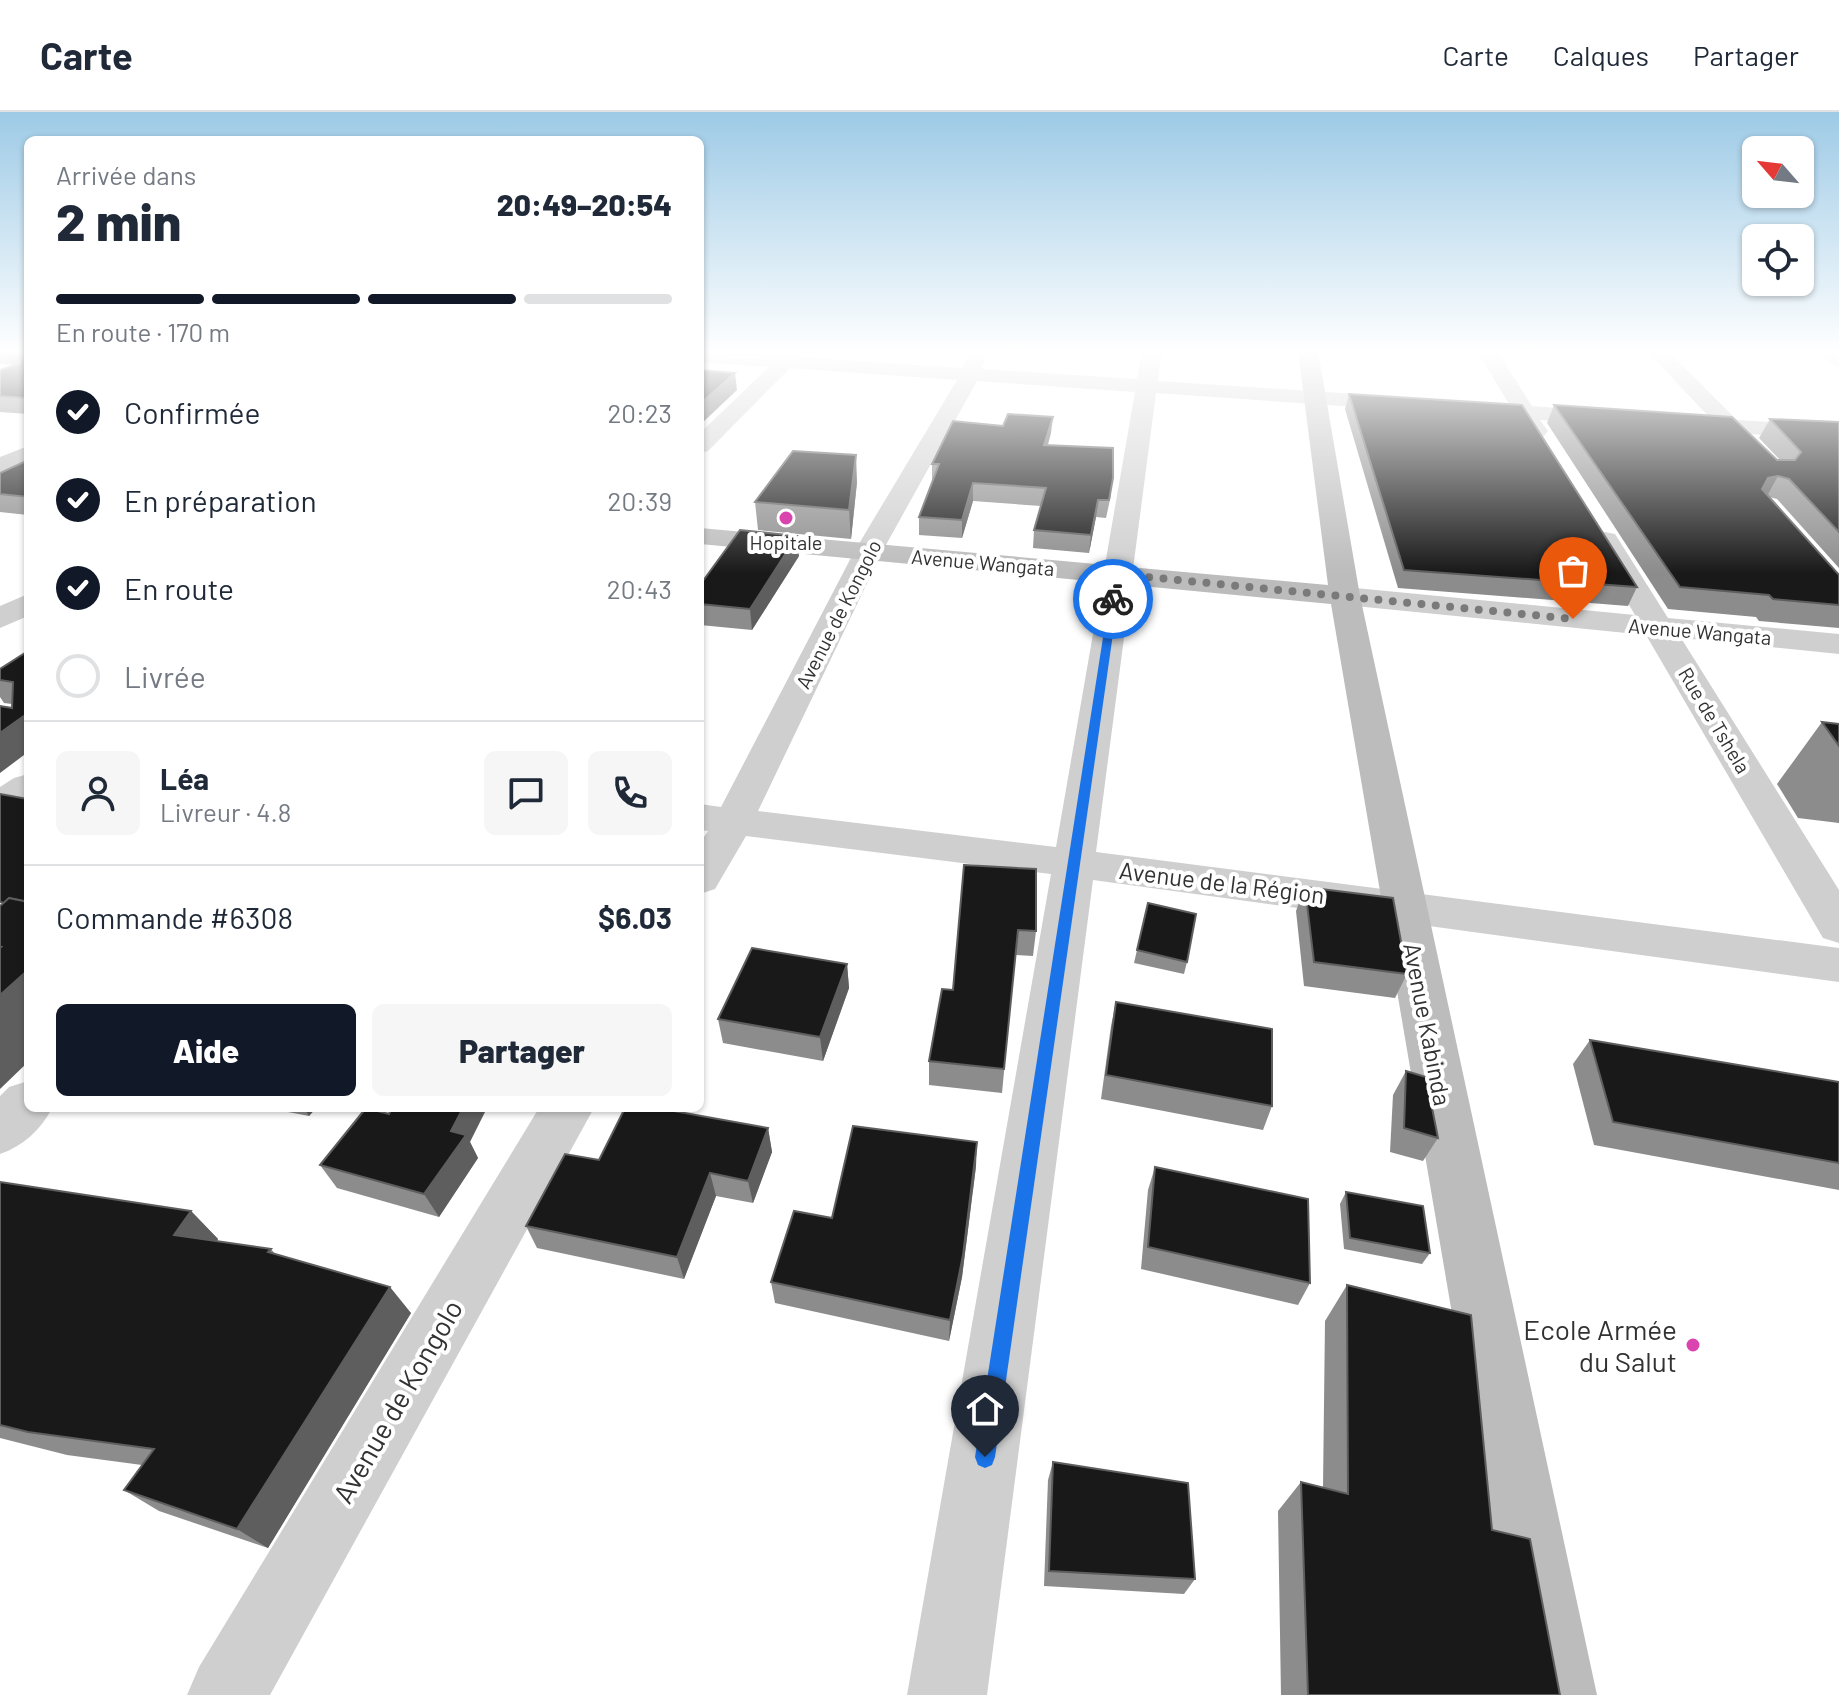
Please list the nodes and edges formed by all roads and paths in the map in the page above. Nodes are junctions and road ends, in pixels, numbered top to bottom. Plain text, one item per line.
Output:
1 (721, 425) edge
2 (940, 425) edge
3 (1141, 425) edge
4 (1319, 425) edge
5 (1532, 425) edge
6 (1712, 425) edge
7 (1730, 426) junction
8 (1839, 433) edge
9 (704, 442) edge
10 (1752, 449) edge
11 (1550, 453) edge
12 (24, 455) edge
13 (0, 466) edge
14 (0, 475) edge
15 (24, 478) edge
16 (1592, 520) edge
17 (704, 536) edge
18 (868, 552) junction
19 (1117, 574) junction
20 (1345, 596) junction
21 (24, 605) edge
22 (0, 619) edge
23 (1661, 628) junction
24 (1839, 644) edge
25 (24, 789) edge
26 (0, 805) edge
27 (716, 820) edge
28 (1074, 863) junction
29 (704, 864) edge
30 (1405, 906) junction
31 (1839, 927) edge
32 (1839, 965) edge
33 (24, 1107) edge
34 (565, 1112) edge
35 (0, 1131) edge
36 (227, 1695) edge
37 (947, 1695) edge
38 (1557, 1695) edge

1 - 9 street
2 - 18 street, Avenue de Kongolo
3 - 19 street
4 - 20 street, Avenue Kabinda
5 - 11 street
6 - 7 street
7 - 8 street
7 - 10 street
12 - 13 street
14 - 15 street
16 - 23 street, Rue de Tshela
17 - 18 street, Avenue Wangata
18 - 19 street, Avenue Wangata
18 - 27 street, Avenue de Kongolo
19 - 20 street, Avenue Wangata
19 - 28 street
20 - 23 street, Avenue Wangata
20 - 30 street, Avenue Kabinda
21 - 22 street
23 - 24 street, Avenue Wangata
23 - 31 street, Rue de Tshela
25 - 26 street
27 - 28 street, Avenue de la Région
27 - 29 street, Avenue de Kongolo
28 - 30 street, Avenue de la Région
28 - 37 street
30 - 32 street, Avenue de la Région
30 - 38 street, Avenue Kabinda
33 - 35 street
34 - 36 street, Avenue de Kongolo

